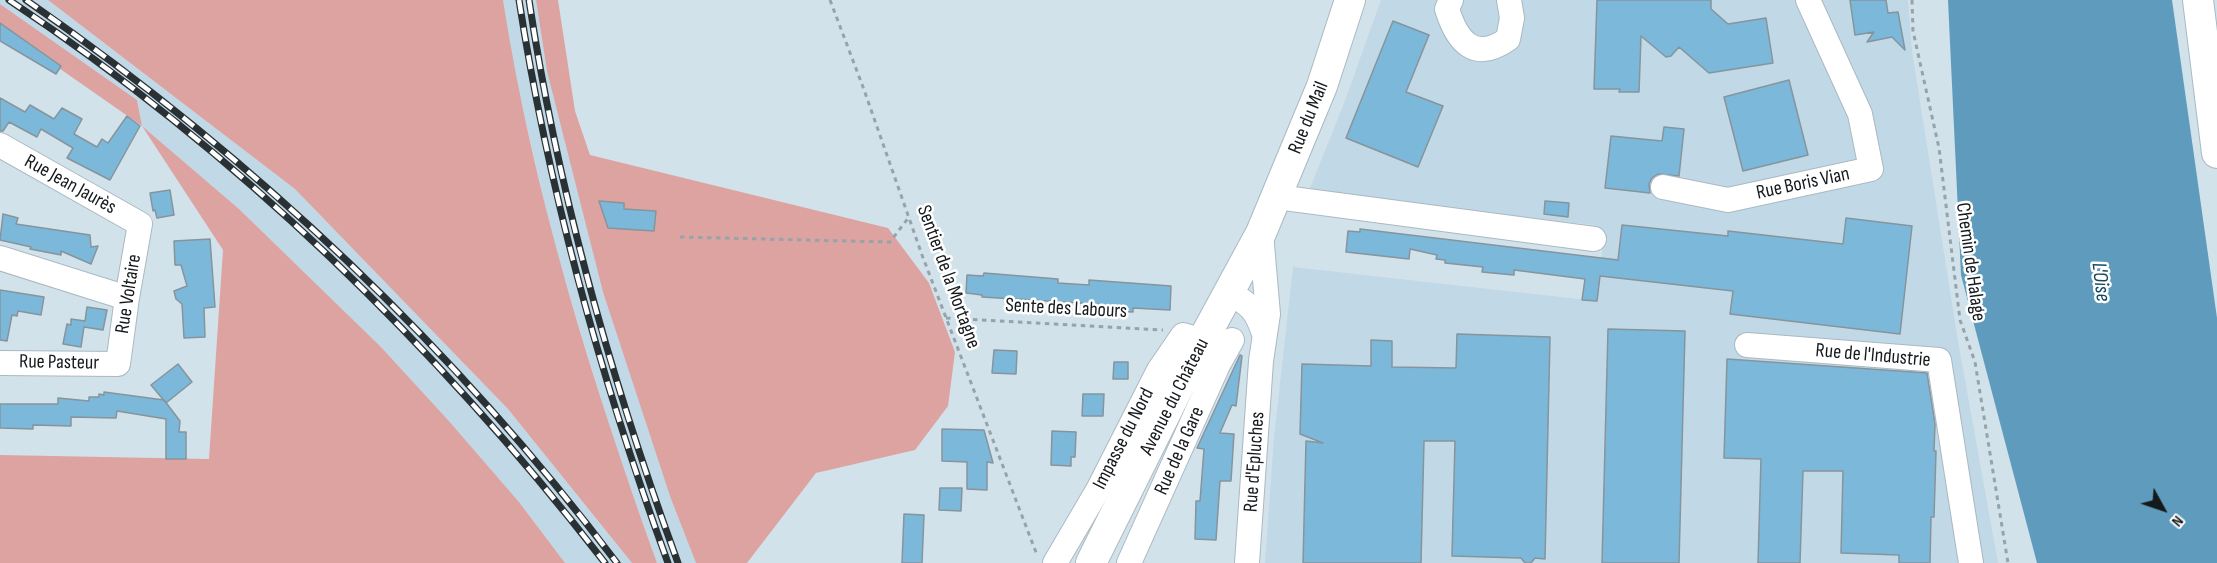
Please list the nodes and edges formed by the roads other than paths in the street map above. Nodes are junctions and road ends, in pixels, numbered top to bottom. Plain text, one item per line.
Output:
1 (1350, 0) edge
2 (1451, 0) edge
3 (1509, 0) edge
4 (1809, 0) edge
5 (2198, 0) edge
6 (0, 145) edge
7 (2217, 153) edge
8 (1663, 187) dead end
9 (1277, 197) junction
10 (140, 224) joint
11 (1261, 233) junction
12 (1594, 239) dead end
13 (0, 258) edge
14 (1229, 293) junction
15 (127, 298) junction
16 (1264, 334) junction
17 (1207, 336) junction
18 (1747, 345) dead end
19 (1261, 361) junction
20 (0, 363) edge
21 (118, 364) joint
22 (1055, 563) edge
23 (1091, 563) edge
24 (1129, 563) edge
25 (1246, 563) edge
26 (1971, 563) edge

1 - 9 main road, Rue du Mail
2 - 3 street
4 - 8 street, Rue Boris Vian
5 - 7 main road
6 - 10 street, Rue Jean Jaurès
9 - 11 main road, Rue du Mail
9 - 12 street
10 - 15 street, Rue Voltaire
11 - 14 main road, Avenue du Château
11 - 16 street, Rue d'Epluches
13 - 15 street
14 - 16 street
14 - 17 main road, Avenue du Château
15 - 21 street, Rue Voltaire
16 - 19 street, Rue d'Epluches
17 - 19 street
17 - 22 street, Impasse du Nord
17 - 23 main road, Avenue du Château
17 - 24 street, Rue de la Gare
18 - 26 street, Rue de l'Industrie
19 - 25 street, Rue d'Epluches
20 - 21 street, Rue Pasteur

